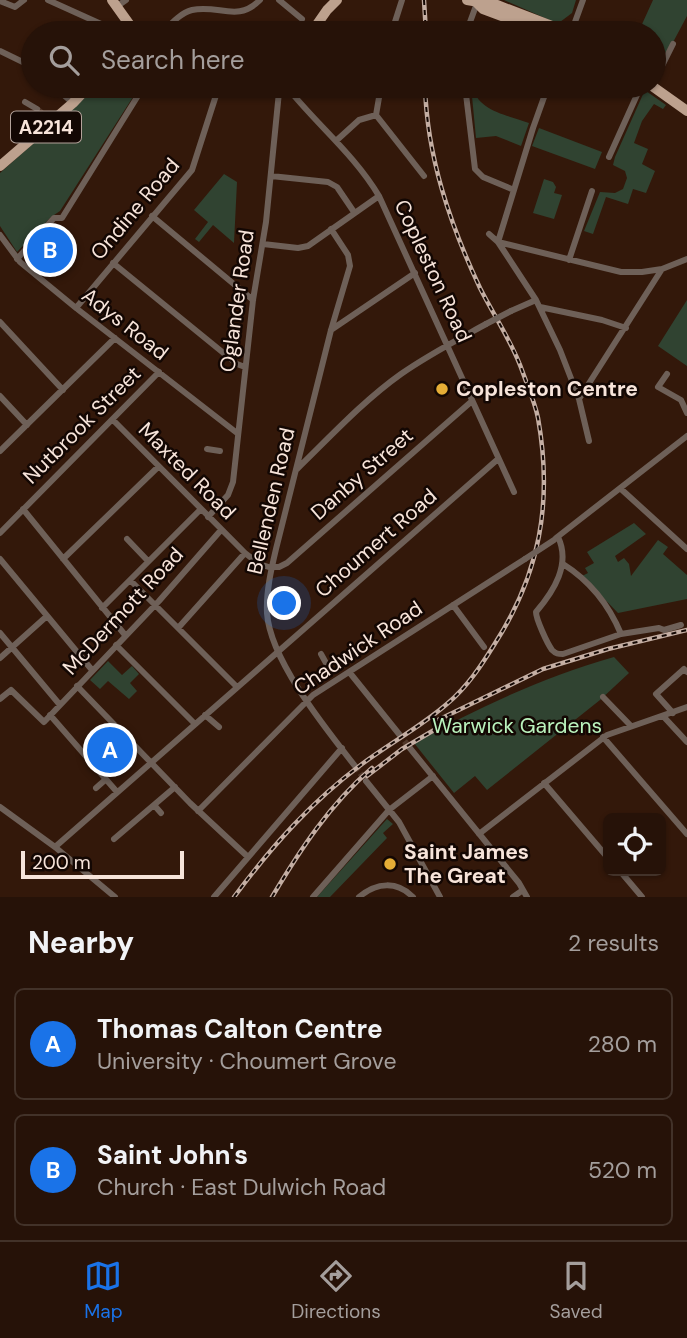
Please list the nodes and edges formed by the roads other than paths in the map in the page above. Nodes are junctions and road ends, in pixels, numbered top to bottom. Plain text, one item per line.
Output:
1 (24, 0) edge
2 (48, 0) edge
3 (260, 0) edge
4 (279, 0) edge
5 (337, 0) edge
6 (402, 0) edge
7 (583, 0) edge
8 (0, 1) edge
9 (472, 1) edge
10 (118, 2) edge
11 (302, 19) dead end
12 (102, 21) edge
13 (126, 21) edge
14 (174, 21) edge
15 (319, 21) edge
16 (396, 21) edge
17 (468, 21) edge
18 (515, 21) edge
19 (539, 21) edge
20 (575, 21) edge
21 (673, 44) dead end
22 (0, 51) edge
23 (666, 60) edge
24 (21, 61) edge
25 (666, 91) edge
26 (666, 94) edge
27 (67, 98) edge
28 (78, 98) edge
29 (137, 98) edge
30 (215, 98) edge
31 (278, 98) edge
32 (297, 98) edge
33 (379, 98) edge
34 (466, 98) edge
35 (544, 98) edge
36 (636, 98) edge
37 (25, 102) dead end
38 (73, 103) junction
39 (687, 103) edge
40 (37, 109) tunnel mouth
41 (687, 111) edge
42 (376, 115) junction
43 (337, 140) junction
44 (609, 157) dead end
45 (0, 166) edge
46 (271, 176) junction
47 (424, 176) dead end
48 (514, 190) junction
49 (592, 191) dead end
50 (379, 196) junction
51 (354, 212) junction
52 (152, 216) junction
53 (331, 229) junction
54 (489, 234) dead end
55 (0, 235) edge
56 (498, 242) junction
57 (263, 244) junction
58 (17, 259) junction
59 (687, 259) edge
60 (569, 260) junction
61 (113, 263) junction
62 (663, 269) junction
63 (415, 273) junction
64 (253, 300) junction
65 (536, 300) junction
66 (540, 307) junction
67 (76, 308) junction
68 (0, 322) edge
69 (626, 328) junction
70 (331, 330) junction
71 (115, 338) junction
72 (447, 345) junction
73 (245, 368) junction
74 (159, 372) junction
75 (667, 374) dead end
76 (63, 390) junction
77 (0, 396) edge
78 (579, 399) junction
79 (472, 401) junction
80 (687, 413) edge
81 (113, 420) junction
82 (27, 425) junction
83 (237, 433) junction
84 (687, 436) edge
85 (589, 441) dead end
86 (207, 449) dead end
87 (0, 451) edge
88 (220, 451) dead end
89 (498, 459) junction
90 (158, 467) junction
91 (295, 471) junction
92 (621, 489) junction
93 (514, 492) dead end
94 (23, 509) junction
95 (200, 510) junction
96 (208, 517) junction
97 (221, 530) junction
98 (0, 533) edge
99 (556, 538) junction
100 (127, 539) dead end
101 (687, 549) edge
102 (246, 553) junction
103 (0, 559) edge
104 (63, 559) junction
105 (148, 561) junction
106 (563, 564) junction
107 (272, 568) junction
108 (130, 580) junction
109 (155, 605) junction
110 (453, 605) junction
111 (102, 608) junction
112 (47, 616) junction
113 (681, 625) dead end
114 (179, 627) junction
115 (0, 633) edge
116 (621, 634) junction
117 (125, 635) junction
118 (116, 645) junction
119 (484, 647) dead end
120 (12, 648) junction
121 (277, 652) junction
122 (321, 654) dead end
123 (0, 659) edge
124 (326, 663) tunnel mouth
125 (92, 670) junction
126 (332, 671) tunnel mouth
127 (687, 672) edge
128 (350, 673) junction
129 (337, 679) junction
130 (77, 686) junction
131 (237, 687) junction
132 (603, 697) dead end
133 (0, 699) edge
134 (307, 699) junction
135 (60, 705) junction
136 (687, 707) edge
137 (673, 712) junction
138 (50, 715) junction
139 (205, 715) junction
140 (663, 716) junction
141 (195, 724) junction
142 (631, 726) junction
143 (219, 727) dead end
144 (399, 734) tunnel mouth
145 (603, 737) junction
146 (687, 742) edge
147 (409, 747) tunnel mouth
148 (342, 748) junction
149 (150, 762) junction
150 (355, 766) tunnel mouth
151 (433, 776) junction
152 (105, 780) junction
153 (366, 781) tunnel mouth
154 (544, 783) junction
155 (175, 787) junction
156 (96, 788) dead end
157 (117, 792) junction
158 (154, 805) junction
159 (0, 807) edge
160 (389, 810) junction
161 (198, 811) junction
162 (161, 813) dead end
163 (479, 834) junction
164 (687, 834) edge
165 (114, 839) dead end
166 (55, 847) junction
167 (603, 852) edge
168 (248, 857) junction
169 (624, 876) edge
170 (523, 890) junction
171 (115, 897) edge
172 (214, 897) edge
173 (313, 897) edge
174 (359, 897) edge
175 (414, 897) edge
176 (440, 897) edge
177 (513, 897) edge
178 (527, 897) edge
179 (642, 897) edge

1 - 8 street
2 - 12 street
3 - 14 street
4 - 11 street
5 - 15 main road
6 - 16 street
7 - 20 street
9 - 17 street
9 - 18 main road
9 - 19 main road
10 - 13 main road
21 - 23 street
22 - 24 street
25 - 39 main road
26 - 41 main road
27 - 38 street
28 - 38 main road, A2214
29 - 58 street
30 - 52 street, Ondine Road
31 - 46 street, Oglander Road
32 - 43 street, Copleston Road
33 - 42 street
34 - 48 street
35 - 48 street
36 - 44 street
37 - 40 street
38 - 45 main road, A2214
42 - 43 street
42 - 47 street
43 - 50 street, Copleston Road
46 - 51 street
46 - 57 street, Oglander Road
48 - 56 street
49 - 60 street
50 - 51 street
50 - 63 street, Copleston Road
51 - 53 street
52 - 61 street, Ondine Road
52 - 64 street
53 - 57 street
53 - 70 street, Bellenden Road
54 - 56 street
55 - 58 street, Adys Road
56 - 60 street
56 - 65 street
57 - 64 street, Oglander Road
58 - 67 street, Adys Road
59 - 62 street
60 - 62 street
61 - 67 street, Ondine Road
61 - 73 street
62 - 69 street
63 - 70 street
63 - 72 street, Copleston Road
64 - 73 street, Oglander Road
65 - 66 street
65 - 72 street, bridge
66 - 69 street
66 - 78 street
67 - 71 street, Adys Road
68 - 76 street
69 - 78 street
70 - 91 street, Bellenden Road
71 - 74 street, Adys Road
71 - 76 street
72 - 79 street, Copleston Road
72 - 91 street
73 - 83 street, Oglander Road
74 - 81 street, Nutbrook Street
74 - 83 street, Adys Road
75 - 80 street
76 - 82 street
77 - 82 street
78 - 85 street
79 - 89 street, Copleston Road
79 - 107 street, Danby Street
81 - 90 street, Maxted Road
81 - 94 street, Nutbrook Street
82 - 87 street
83 - 96 street, Oglander Road
84 - 92 street, Chadwick Road
86 - 88 street
89 - 93 street, Copleston Road
89 - 121 street, Choumert Road
90 - 95 street, Maxted Road
90 - 104 street
91 - 107 street, Bellenden Road
92 - 99 street, Chadwick Road
92 - 101 street
94 - 98 street, Nutbrook Street
94 - 104 street
95 - 96 street, Maxted Road
95 - 105 street
96 - 97 street, Maxted Road
97 - 102 street, Maxted Road
97 - 109 street, McDermott Road
99 - 106 street
99 - 110 street, Chadwick Road, bridge
100 - 105 street
102 - 107 street, Maxted Road
102 - 114 street
103 - 112 street
104 - 111 street
105 - 108 street
106 - 116 street
106 - 116 street
107 - 121 street, Bellenden Road
108 - 109 street
108 - 111 street
109 - 114 street
109 - 117 street, McDermott Road
110 - 119 street
110 - 128 street, Chadwick Road
111 - 117 street
112 - 120 street
112 - 125 street
113 - 116 street
114 - 131 street
115 - 120 street
117 - 118 street, McDermott Road
118 - 125 street, McDermott Road
118 - 141 street
120 - 123 street
120 - 135 street
121 - 131 street, Choumert Road
121 - 134 street, Bellenden Road
122 - 124 street
125 - 130 street, McDermott Road
126 - 129 street
127 - 137 street
128 - 129 street, Chadwick Road
128 - 144 street
129 - 134 street, Chadwick Road
130 - 135 street, McDermott Road
130 - 149 street
131 - 139 street, Choumert Road
132 - 142 street
133 - 138 street
134 - 148 street, Bellenden Road
134 - 161 street, Chadwick Road
135 - 138 street, McDermott Road
136 - 137 street
137 - 140 street
138 - 152 street
139 - 141 street, Choumert Road
139 - 143 street
140 - 142 street
140 - 146 street
141 - 149 street, Choumert Road
142 - 145 street
145 - 154 street
145 - 164 street
147 - 151 street
148 - 150 street, Bellenden Road
148 - 168 street
149 - 155 street
149 - 157 street, Choumert Road
151 - 160 street
151 - 163 street
152 - 156 street
152 - 157 street
153 - 160 street
154 - 163 street
154 - 167 street
155 - 158 street
155 - 161 street
157 - 166 street, Choumert Road
158 - 162 street
158 - 165 street
159 - 166 street
160 - 173 street
160 - 176 street
161 - 168 street
163 - 170 street
166 - 171 street
168 - 172 street
169 - 179 street
170 - 177 street
170 - 178 street
174 - 175 street

